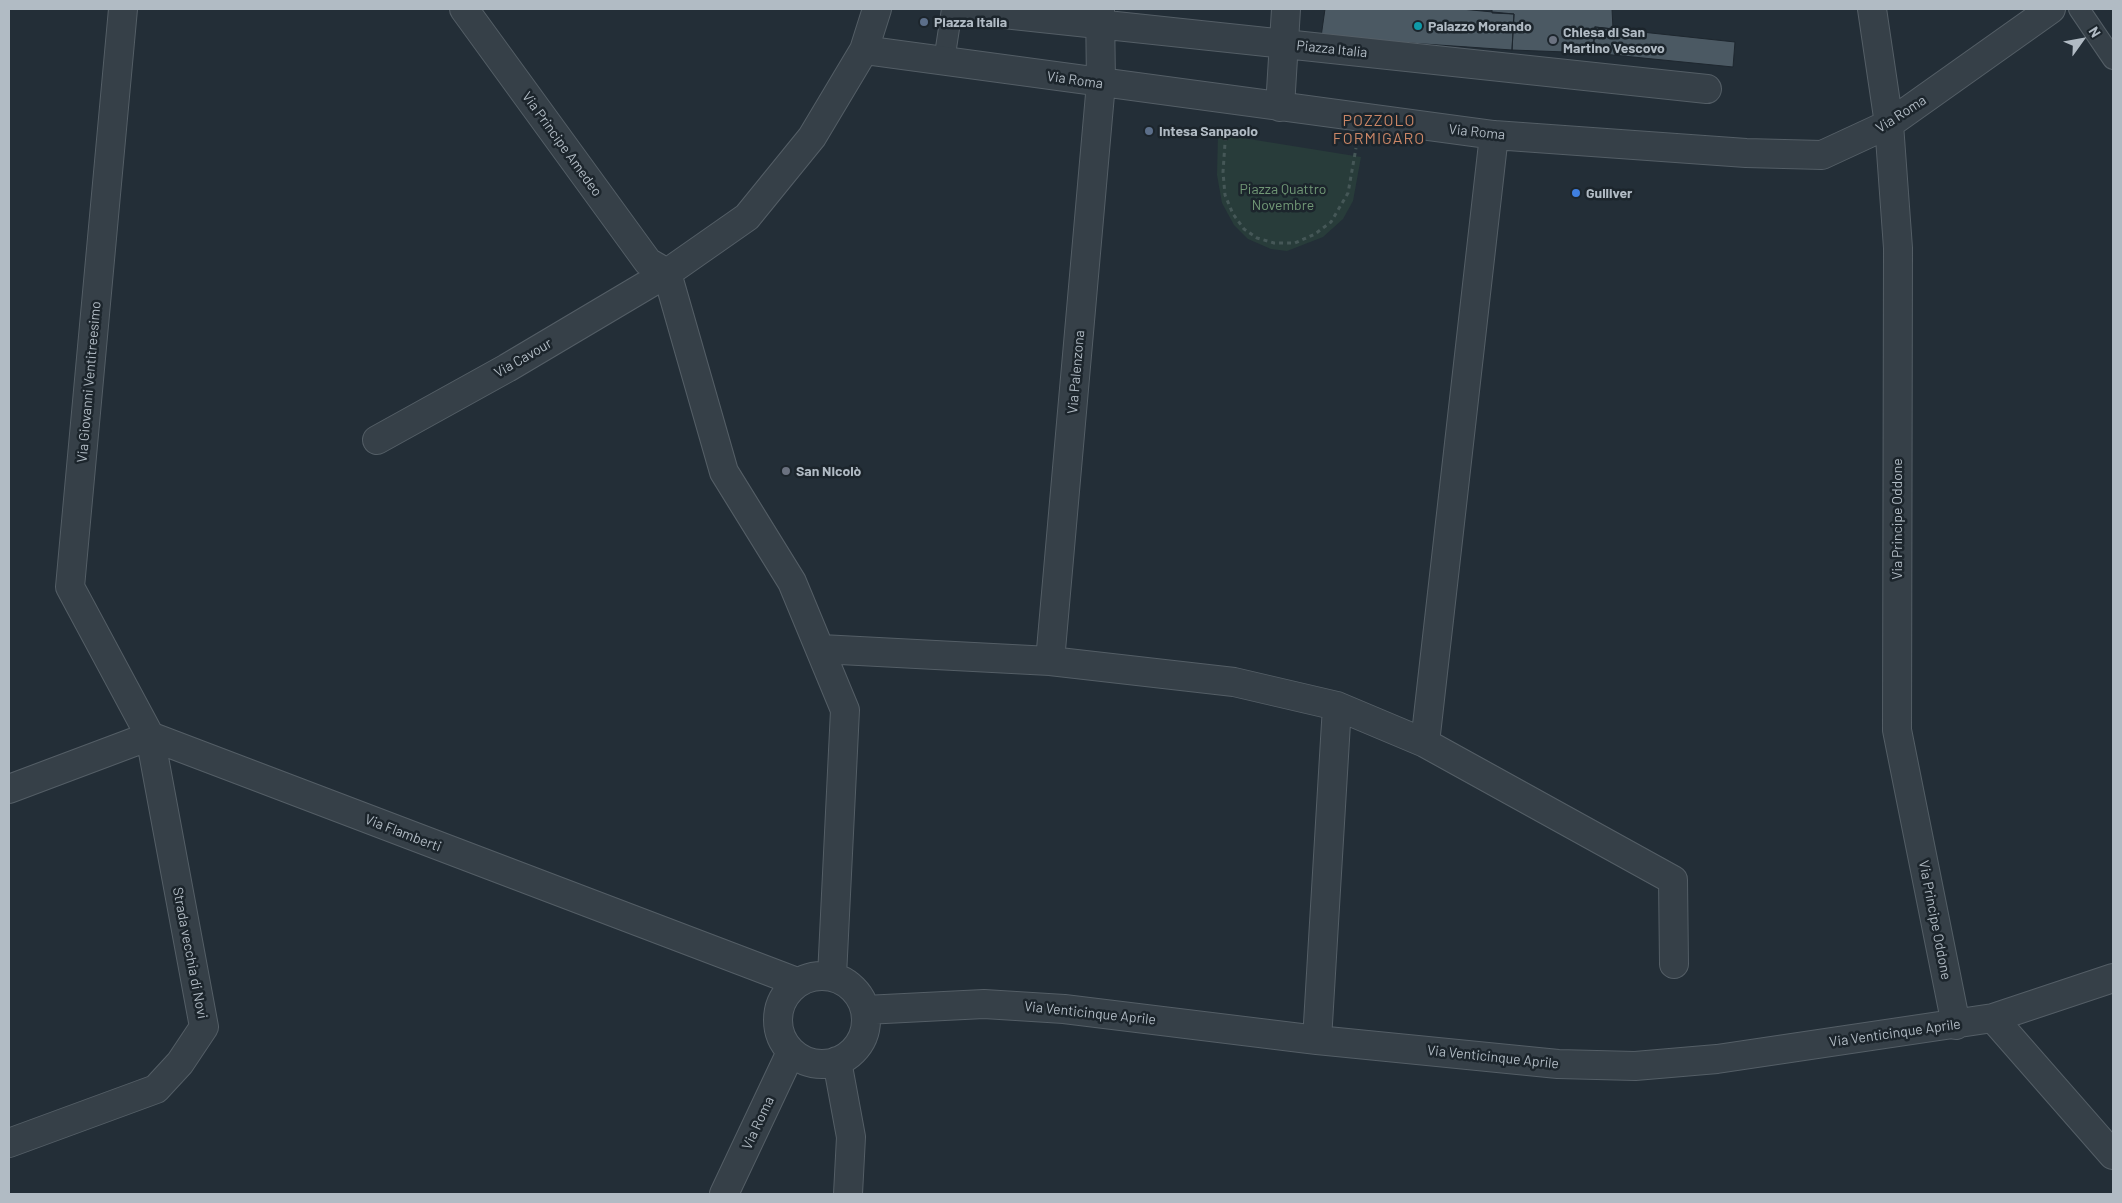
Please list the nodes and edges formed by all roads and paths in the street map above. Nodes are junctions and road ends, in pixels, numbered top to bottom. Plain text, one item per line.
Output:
1 (123, 9) edge
2 (464, 9) edge
3 (877, 9) edge
4 (952, 9) edge
5 (957, 9) edge
6 (1286, 9) edge
7 (1872, 9) edge
8 (2051, 9) edge
9 (2080, 9) edge
10 (1100, 16) edge
11 (1283, 44) junction
12 (864, 50) junction
13 (2113, 59) edge
14 (944, 61) junction
15 (1101, 83) junction
16 (1707, 90) dead end
17 (1228, 100) junction
18 (1280, 107) junction
19 (1361, 118) junction
20 (1889, 124) junction
21 (1494, 135) junction
22 (667, 273) junction
23 (377, 440) dead end
24 (821, 649) junction
25 (1050, 661) junction
26 (1337, 706) junction
27 (150, 736) junction
28 (1425, 743) junction
29 (9, 789) edge
30 (1674, 964) dead end
31 (832, 976) junction
32 (2113, 978) edge
33 (797, 982) junction
34 (865, 1010) junction
35 (1993, 1018) junction
36 (1956, 1025) junction
37 (1317, 1040) junction
38 (791, 1052) junction
39 (838, 1061) junction
40 (9, 1143) edge
41 (2113, 1155) edge
42 (724, 1194) edge
43 (848, 1194) edge

1 - 27 street, Via Giovanni Ventitreesimo
2 - 22 street, Via Principe Amedeo
3 - 12 street, Via Cavour
4 - 14 lane
5 - 10 street, Piazza Italia
6 - 11 street
7 - 20 street, Via Principe Oddone
8 - 20 street, Via Roma
9 - 13 lane
10 - 11 street, Piazza Italia
10 - 15 street, Via Palenzona
11 - 16 street, Piazza Italia
11 - 18 street
12 - 14 street, Via Roma
12 - 22 street, Via Cavour
14 - 15 street, Via Roma
15 - 17 street, Via Roma
15 - 25 street, Via Palenzona
17 - 18 street, Via Roma
17 - 19 path
18 - 19 street, Via Roma
19 - 21 street, Via Roma
20 - 21 street, Via Roma
20 - 36 street, Via Principe Oddone
21 - 28 street
22 - 23 street, Via Cavour
22 - 24 street
24 - 25 street
24 - 31 street
25 - 26 street
26 - 28 street
26 - 37 street
27 - 29 street
27 - 33 street, Via Flamberti
27 - 40 street, Strada vecchia di Novi
28 - 30 street
31 - 33 street
31 - 34 street
32 - 35 street, Via Venticinque Aprile
33 - 38 street
34 - 37 street, Via Venticinque Aprile
34 - 39 street
35 - 36 street, Via Venticinque Aprile
35 - 41 street
36 - 37 street, Via Venticinque Aprile
38 - 39 street
38 - 42 street, Via Roma
39 - 43 street

